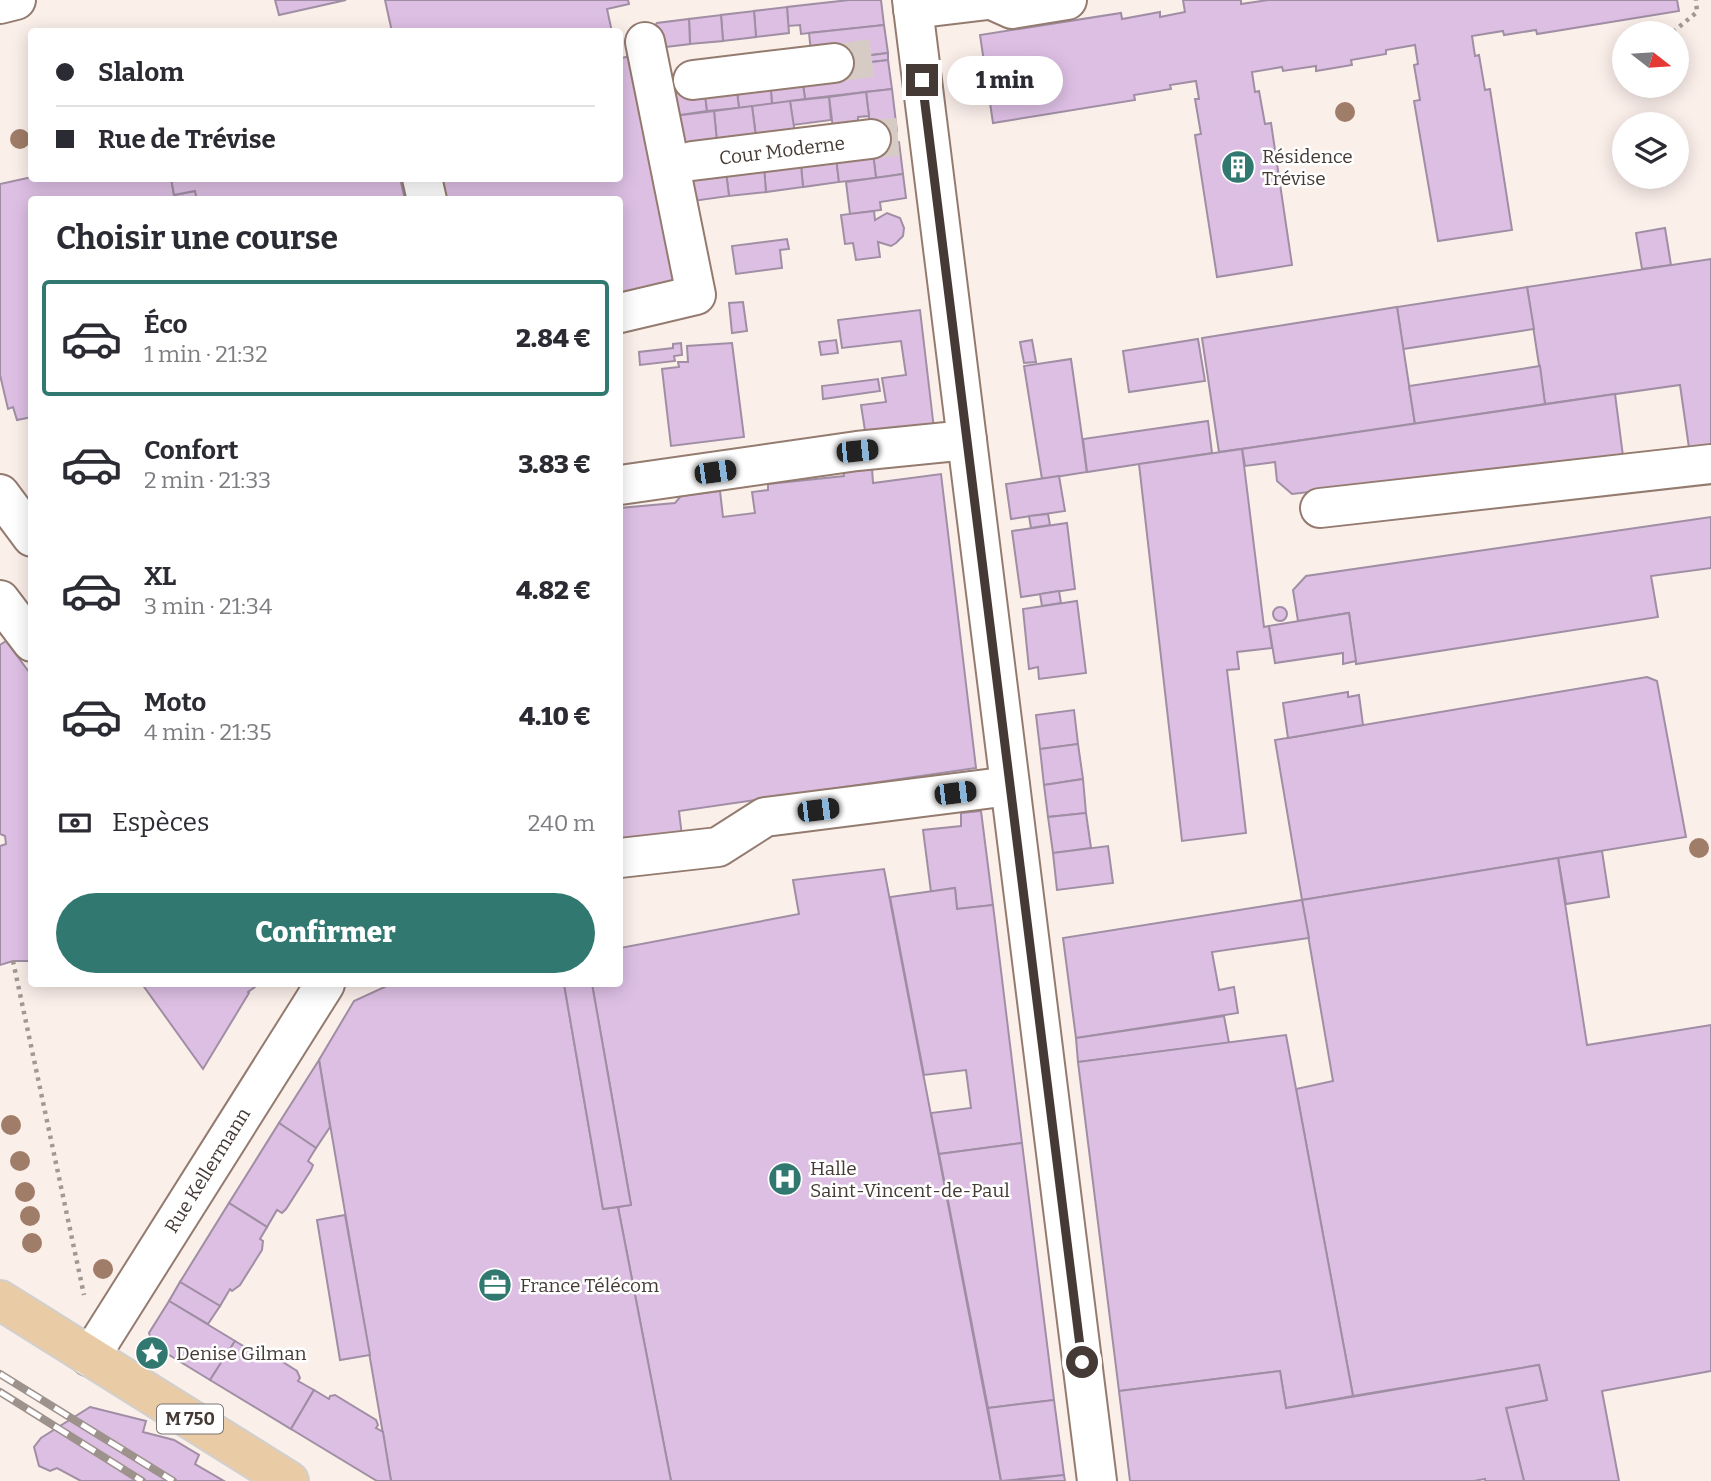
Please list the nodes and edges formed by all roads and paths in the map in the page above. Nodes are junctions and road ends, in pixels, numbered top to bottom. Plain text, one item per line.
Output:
1 (16, 0) edge
2 (990, 0) edge
3 (1067, 0) edge
4 (1696, 0) edge
5 (0, 4) edge
6 (913, 5) edge
7 (1686, 21) edge
8 (645, 42) dead end
9 (834, 63) tunnel mouth
10 (693, 80) dead end
11 (899, 136) junction
12 (692, 161) dead end
13 (623, 312) edge
14 (967, 440) junction
15 (1711, 464) edge
16 (623, 485) edge
17 (1320, 508) dead end
18 (0, 600) edge
19 (28, 637) edge
20 (1010, 786) junction
21 (623, 858) edge
22 (13, 961) dead end
23 (324, 987) edge
24 (0, 1300) edge
25 (113, 1321) junction
26 (90, 1357) junction
27 (289, 1481) edge
28 (1097, 1481) edge

1 - 5 street
2 - 3 street
2 - 6 street
4 - 7 path
6 - 11 street
8 - 13 street
9 - 10 street
11 - 12 street, Cour Moderne
11 - 14 street
14 - 16 street
14 - 20 street
15 - 17 street
18 - 19 street
20 - 21 street
20 - 28 street
22 - 25 path
23 - 25 street, Rue Kellermann
24 - 26 main road, M 750
25 - 26 street, Rue Kellermann
26 - 27 main road, M 750

